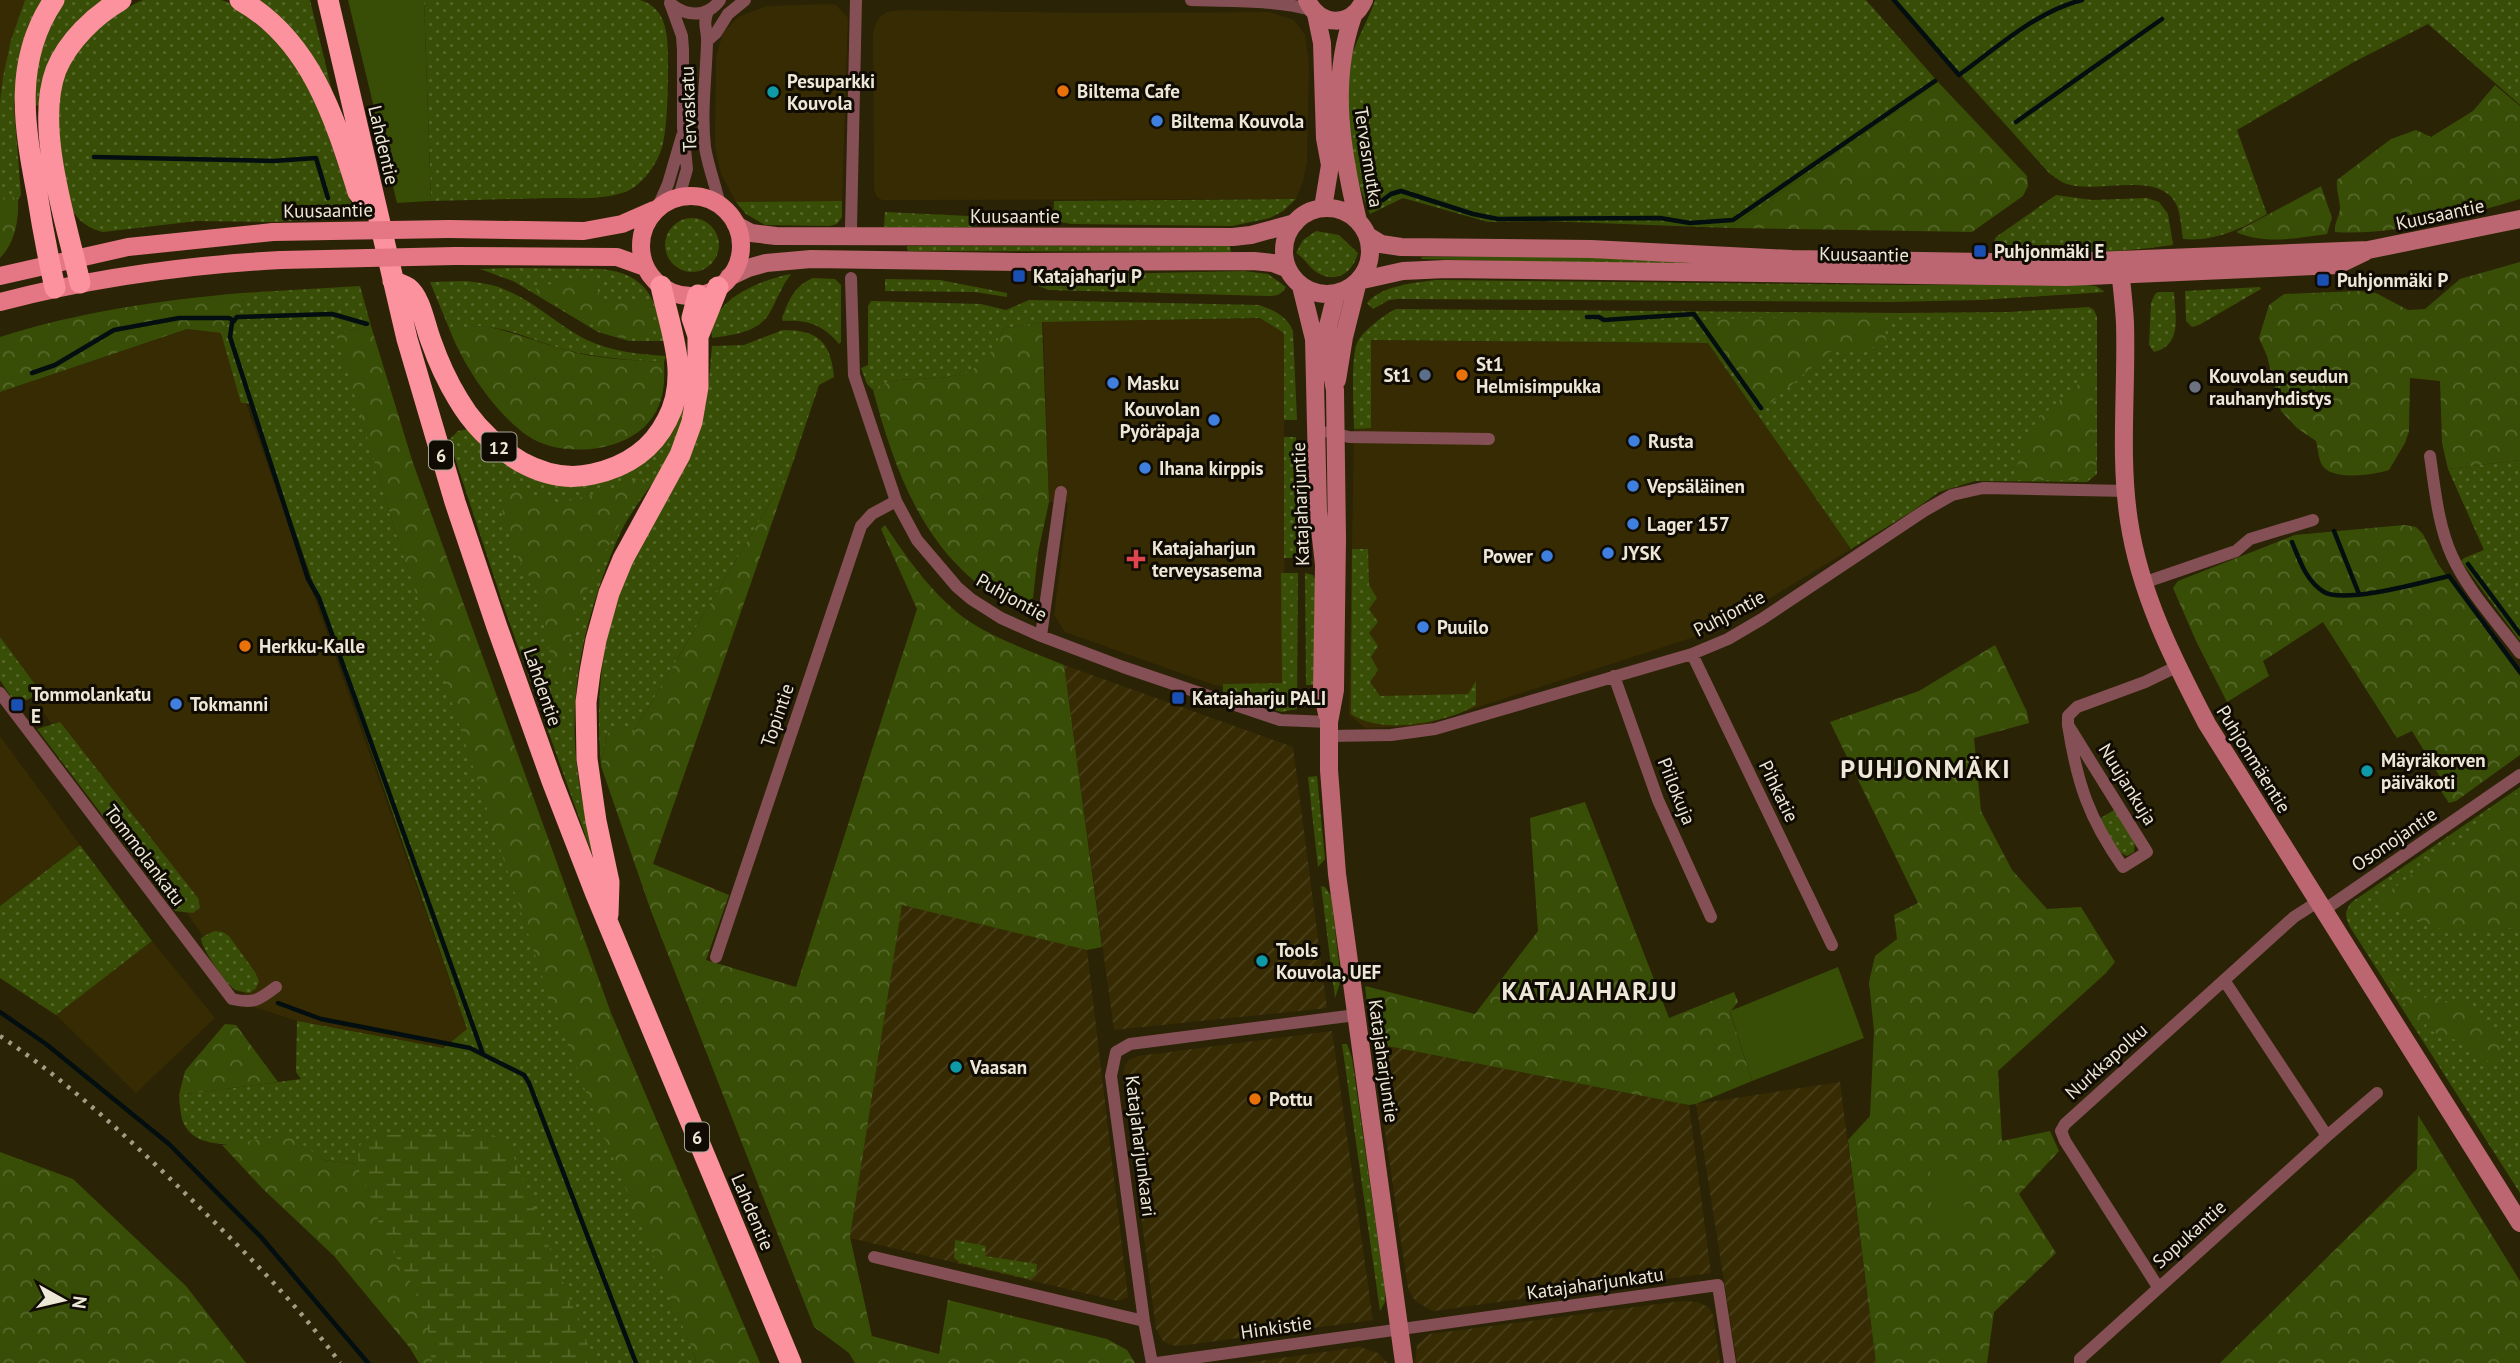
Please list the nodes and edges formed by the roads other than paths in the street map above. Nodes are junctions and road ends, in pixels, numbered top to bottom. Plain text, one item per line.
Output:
1 (54, 0) edge
2 (121, 0) edge
3 (240, 0) edge
4 (328, 0) edge
5 (720, 0) edge
6 (745, 0) edge
7 (856, 0) edge
8 (1191, 0) edge
9 (1364, 0) edge
10 (669, 2) edge
11 (1312, 8) edge
12 (708, 11) junction
13 (1353, 16) junction
14 (707, 41) junction
15 (684, 128) junction
16 (1325, 138) junction
17 (679, 197) junction
18 (720, 206) junction
19 (1323, 208) junction
20 (657, 209) junction
21 (377, 213) junction
22 (1298, 219) junction
23 (2520, 219) edge
24 (736, 225) junction
25 (851, 227) dead end
26 (1363, 229) junction
27 (74, 258) junction
28 (49, 263) junction
29 (645, 267) junction
30 (2120, 268) junction
31 (1288, 269) junction
32 (0, 276) edge
33 (851, 278) dead end
34 (393, 281) junction
35 (1358, 281) junction
36 (79, 283) junction
37 (661, 286) junction
38 (715, 286) junction
39 (1301, 286) junction
40 (55, 288) junction
41 (1336, 293) junction
42 (0, 302) edge
43 (1335, 390) junction
44 (1318, 429) junction
45 (1336, 434) junction
46 (1489, 439) dead end
47 (2430, 456) dead end
48 (2126, 491) junction
49 (1060, 492) dead end
50 (896, 501) junction
51 (2313, 520) dead end
52 (2143, 583) junction
53 (1041, 636) junction
54 (2520, 653) edge
55 (1692, 654) junction
56 (2176, 667) junction
57 (1614, 676) junction
58 (0, 693) edge
59 (2068, 725) junction
60 (1328, 729) junction
61 (2520, 775) edge
62 (2321, 905) junction
63 (1711, 917) dead end
64 (608, 924) junction
65 (1832, 945) dead end
66 (716, 957) dead end
67 (2224, 980) junction
68 (276, 987) dead end
69 (1356, 1015) junction
70 (2377, 1093) dead end
71 (2327, 1136) junction
72 (2520, 1223) edge
73 (874, 1257) dead end
74 (2158, 1287) junction
75 (1144, 1321) junction
76 (1399, 1329) junction
77 (791, 1363) edge
78 (1155, 1363) edge
79 (1404, 1363) edge
80 (1730, 1363) edge
81 (2080, 1363) edge

1 - 28 highway
2 - 27 highway
3 - 21 highway
4 - 21 highway, Lahdentie / 6
5 - 12 street
6 - 14 street
7 - 25 street
8 - 11 street
9 - 13 main road, Tervasmutka
10 - 12 street
10 - 15 street, Tervaskatu
11 - 13 main road
11 - 16 main road, Tervasmutka
12 - 14 street, Tervaskatu
13 - 26 main road, Tervasmutka
14 - 18 street, Tervaskatu
15 - 17 street, Tervaskatu
15 - 20 street
16 - 19 main road, Tervasmutka
16 - 22 main road
17 - 18 main road
17 - 20 main road
18 - 24 main road
19 - 22 main road
19 - 26 main road
20 - 27 main road, Kuusaantie, bridge
20 - 29 main road
21 - 34 highway, Lahdentie / 6
22 - 24 main road, Kuusaantie
22 - 31 main road
23 - 30 main road, Kuusaantie
24 - 38 main road
26 - 30 main road, Kuusaantie
26 - 35 main road
27 - 28 main road, Kuusaantie
27 - 36 highway
28 - 32 main road, Kuusaantie
28 - 40 highway
29 - 36 main road, bridge
29 - 37 main road, 12
30 - 35 main road, Kuusaantie
30 - 48 main road, Puhjonmäentie
31 - 38 main road
31 - 39 main road
33 - 50 street, Puhjontie
34 - 37 highway, 12
34 - 64 highway, Lahdentie / 6
35 - 41 main road
35 - 43 main road
36 - 40 main road
37 - 38 main road
38 - 64 highway
39 - 41 main road
39 - 44 main road, Katajaharjuntie
40 - 42 main road
41 - 43 main road, Katajaharjuntie
43 - 45 main road, Katajaharjuntie
44 - 45 street
44 - 60 main road, Katajaharjuntie
45 - 46 street
45 - 60 main road, Katajaharjuntie
47 - 54 street
48 - 52 main road, Puhjonmäentie
48 - 55 street, Puhjontie
49 - 53 street
50 - 53 street, Puhjontie
50 - 66 street, Topintie
51 - 52 street
52 - 56 main road, Puhjonmäentie
53 - 60 street, Puhjontie
55 - 57 street, Puhjontie
55 - 65 street, Pihkatie
56 - 59 street
56 - 62 main road, Puhjonmäentie
57 - 60 street, Puhjontie
57 - 63 street, Piilokuja
58 - 68 street, Tommolankatu
59 - 59 street, Nuujankuja
60 - 69 main road, Katajaharjuntie
61 - 62 street, Osonojantie
62 - 67 street, Nurkkapolku
62 - 72 main road, Puhjonmäentie
64 - 77 highway, Lahdentie / 6
67 - 71 street
67 - 74 street, Nurkkapolku
69 - 75 street, Katajaharjunkaari
69 - 76 main road, Katajaharjuntie
70 - 71 street, Sopukantie
71 - 74 street, Sopukantie
73 - 75 street
74 - 81 street, Sopukantie
75 - 78 street, Katajaharjunkaari
76 - 78 street, Hinkistie
76 - 79 main road, Katajaharjuntie
76 - 80 street, Katajaharjunkatu

